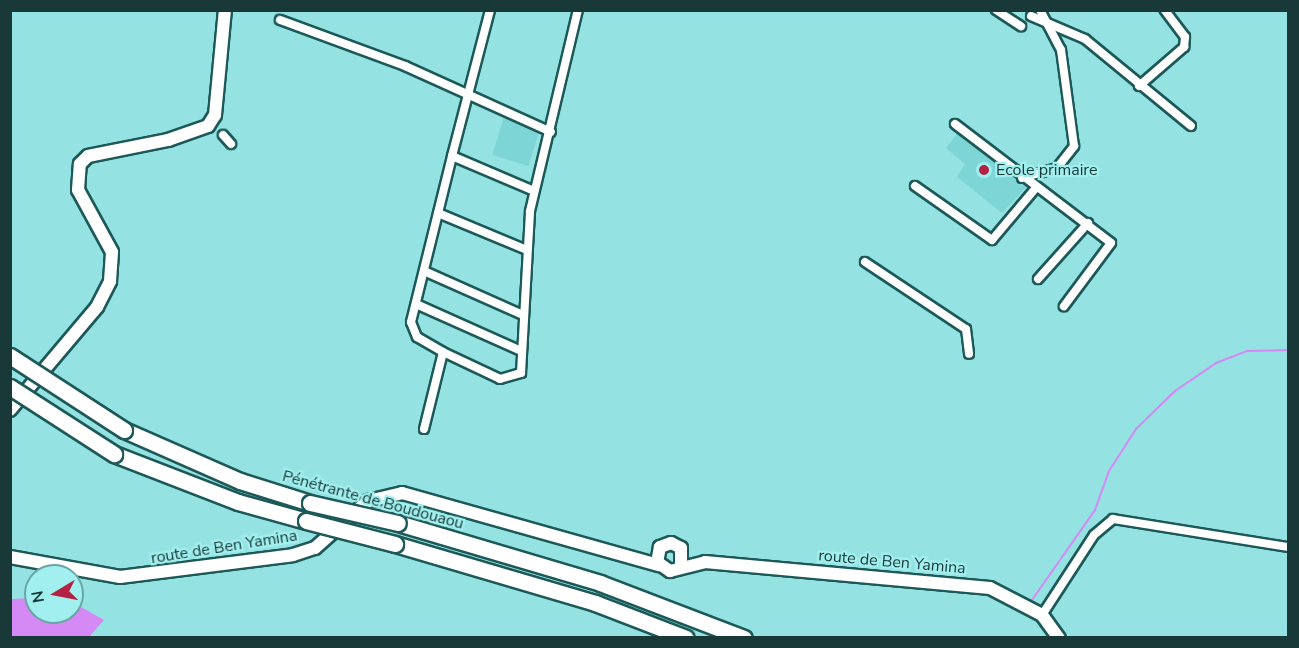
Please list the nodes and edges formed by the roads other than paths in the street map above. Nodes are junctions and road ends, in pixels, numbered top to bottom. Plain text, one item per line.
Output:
1 (225, 10) edge
2 (490, 10) edge
3 (578, 10) edge
4 (996, 10) edge
5 (1040, 10) edge
6 (1165, 10) edge
7 (1031, 16) dead end
8 (280, 20) dead end
9 (1047, 22) junction
10 (1021, 26) dead end
11 (1139, 86) junction
12 (471, 95) junction
13 (955, 124) dead end
14 (1191, 126) dead end
15 (551, 132) junction
16 (223, 135) dead end
17 (231, 144) dead end
18 (452, 156) junction
19 (1022, 178) junction
20 (915, 186) dead end
21 (1035, 189) junction
22 (534, 191) junction
23 (438, 213) junction
24 (1088, 223) junction
25 (527, 250) junction
26 (865, 262) dead end
27 (424, 271) junction
28 (1038, 279) dead end
29 (416, 304) junction
30 (1064, 306) dead end
31 (523, 315) junction
32 (521, 351) junction
33 (443, 352) junction
34 (969, 354) dead end
35 (10, 356) edge
36 (10, 387) edge
37 (10, 410) edge
38 (424, 429) dead end
39 (1288, 548) edge
40 (658, 550) junction
41 (683, 551) junction
42 (10, 557) edge
43 (632, 558) junction
44 (705, 562) junction
45 (659, 565) junction
46 (681, 566) junction
47 (1042, 615) junction
48 (686, 638) edge
49 (744, 638) edge
50 (1059, 638) edge

1 - 37 street
2 - 12 street
3 - 15 street
4 - 10 street
5 - 9 street
6 - 11 street
7 - 9 street
8 - 12 street
9 - 11 street
9 - 19 street
11 - 14 street
12 - 15 street
12 - 18 street
13 - 19 street
15 - 22 street
16 - 17 street
18 - 22 street
18 - 23 street
19 - 21 street
20 - 21 street
21 - 24 street
22 - 25 street
23 - 25 street
23 - 27 street
24 - 28 street
24 - 30 street
25 - 31 street
26 - 34 street
27 - 29 street
27 - 31 street
29 - 32 street
29 - 33 street
31 - 32 street
32 - 33 street
33 - 38 street
35 - 49 highway, Pénétrante de Boudouaou, bridge
36 - 48 highway, bridge
39 - 47 street
40 - 41 street
40 - 43 street
40 - 45 street
41 - 44 street, route de Ben Yamina
41 - 46 street
42 - 43 street, route de Ben Yamina
43 - 45 street, route de Ben Yamina
44 - 46 street, route de Ben Yamina
44 - 47 street, route de Ben Yamina
45 - 46 street
47 - 50 street, route de Ben Yamina

